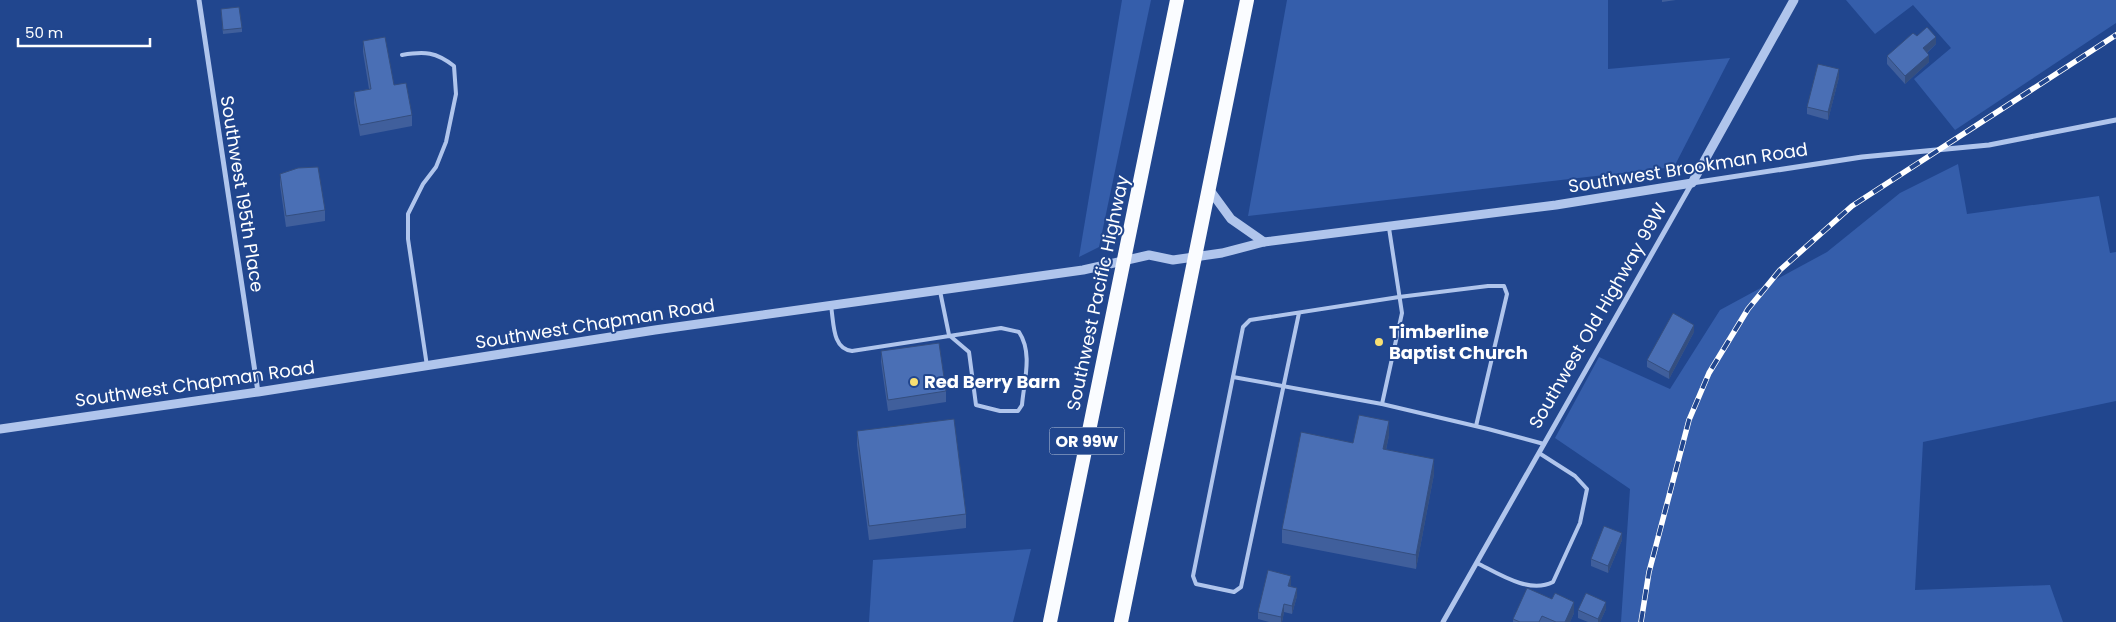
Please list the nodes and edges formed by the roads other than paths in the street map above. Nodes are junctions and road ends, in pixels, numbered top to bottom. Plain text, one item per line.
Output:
1 (199, 0) edge
2 (1177, 0) edge
3 (1248, 0) edge
4 (1794, 0) edge
5 (402, 54) dead end
6 (2116, 120) edge
7 (1692, 184) junction
8 (1209, 189) junction
9 (1388, 226) junction
10 (1264, 242) junction
11 (1195, 256) junction
12 (1124, 261) junction
13 (940, 290) junction
14 (1399, 297) junction
15 (831, 306) junction
16 (1299, 312) junction
17 (949, 335) junction
18 (427, 366) junction
19 (1233, 377) junction
20 (1283, 387) junction
21 (258, 392) junction
22 (1382, 404) junction
23 (1476, 426) junction
24 (0, 428) edge
25 (1544, 444) junction
26 (1539, 453) junction
27 (1477, 563) junction
28 (1050, 622) edge
29 (1121, 622) edge
30 (1443, 622) edge

1 - 21 street, Southwest 195th Place
2 - 12 highway, Southwest Pacific Highway / OR 99W
3 - 8 highway
4 - 7 street, Southwest Old Highway 99W
5 - 18 lane
6 - 7 street, Southwest Brookman Road
7 - 9 street, Southwest Brookman Road
7 - 25 street, Southwest Old Highway 99W
8 - 10 street
8 - 11 highway
9 - 10 street, Southwest Brookman Road
9 - 14 lane
10 - 11 street, Southwest Brookman Road
11 - 12 street, Southwest Chapman Road
11 - 29 highway
12 - 13 street, Southwest Chapman Road
12 - 28 highway, Southwest Pacific Highway / OR 99W
13 - 15 street, Southwest Chapman Road
13 - 17 lane
14 - 16 lane
14 - 22 lane
14 - 23 lane
15 - 17 lane
15 - 18 street, Southwest Chapman Road
16 - 19 lane
16 - 20 lane
17 - 17 lane
18 - 21 street, Southwest Chapman Road
19 - 20 lane
19 - 20 lane
20 - 22 lane
21 - 24 street, Southwest Chapman Road
22 - 23 lane
23 - 25 lane
25 - 26 street, Southwest Old Highway 99W
26 - 27 street, Southwest Old Highway 99W
26 - 27 lane
27 - 30 street, Southwest Old Highway 99W

